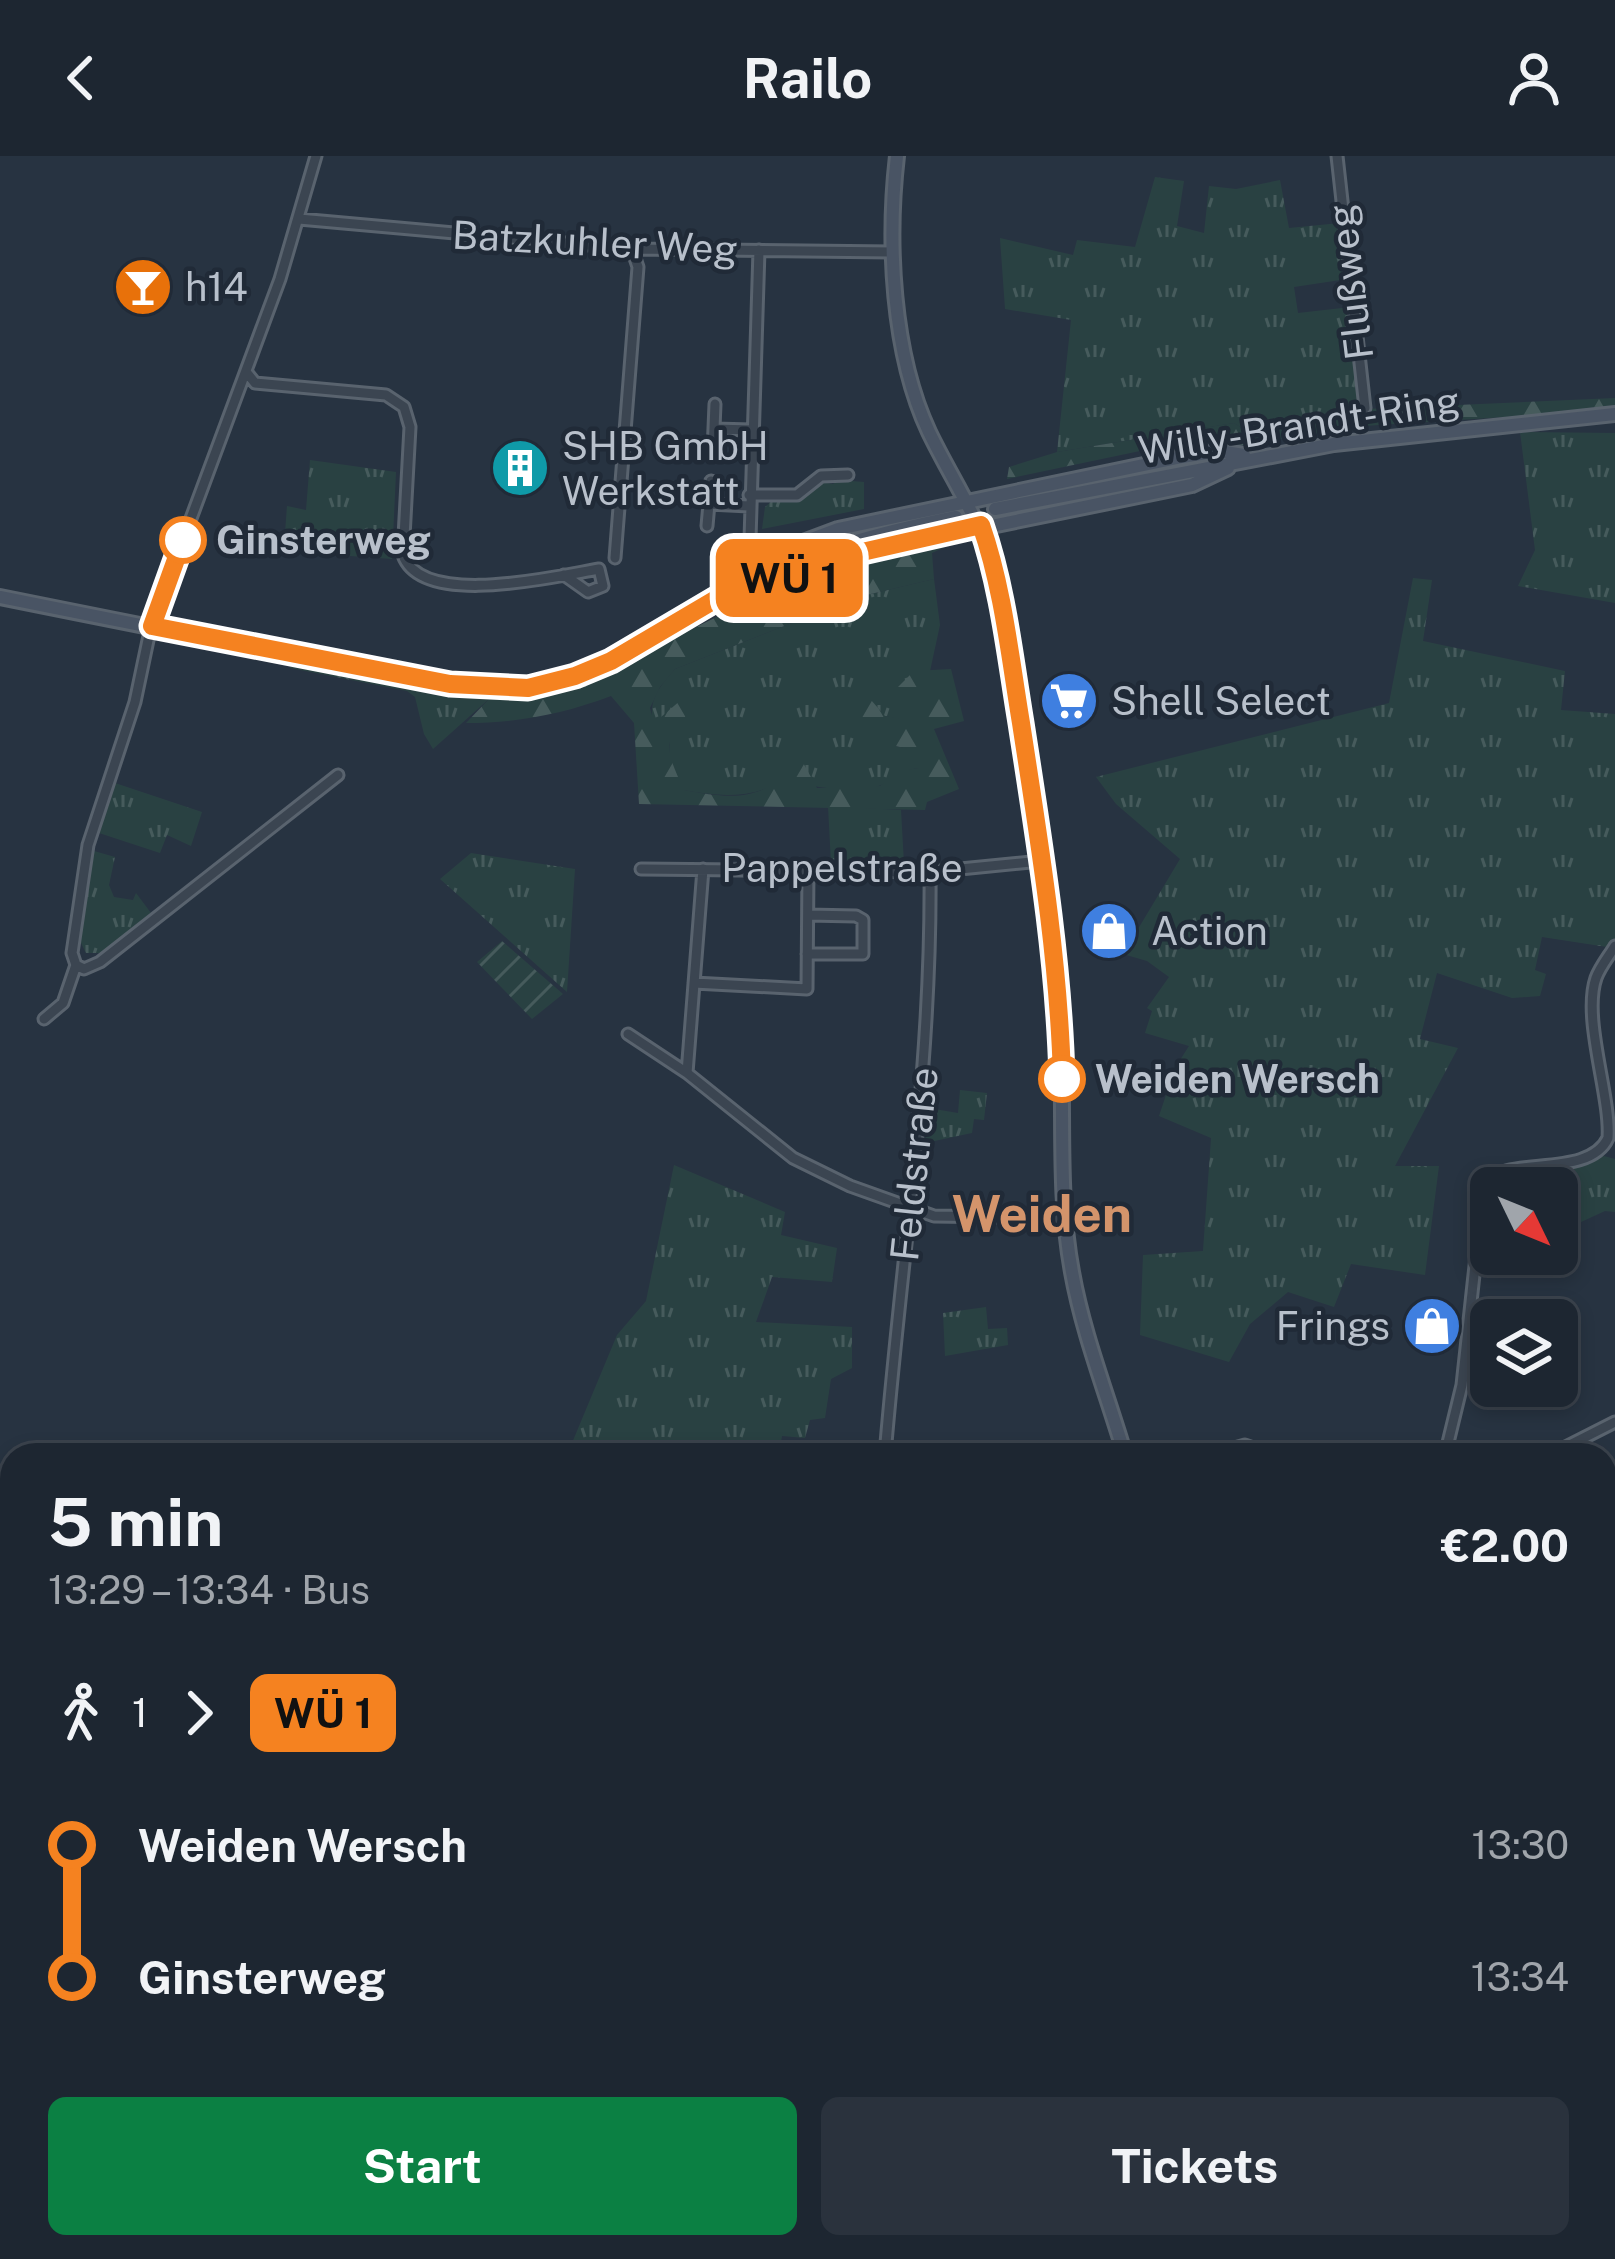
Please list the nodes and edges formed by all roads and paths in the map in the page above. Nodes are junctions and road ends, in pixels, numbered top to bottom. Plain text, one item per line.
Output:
1 (316, 156) edge
2 (897, 156) edge
3 (1337, 156) edge
4 (299, 219) junction
5 (632, 249) junction
6 (759, 250) junction
7 (892, 252) junction
8 (247, 373) junction
9 (715, 404) dead end
10 (1365, 408) dead end
11 (1615, 414) edge
12 (714, 429) junction
13 (752, 430) junction
14 (713, 452) dead end
15 (1251, 458) junction
16 (848, 475) dead end
17 (711, 481) dead end
18 (749, 501) junction
19 (968, 502) junction
20 (709, 504) junction
21 (995, 509) dead end
22 (956, 517) dead end
23 (981, 525) junction
24 (707, 526) dead end
25 (750, 538) dead end
26 (615, 558) dead end
27 (564, 575) dead end
28 (728, 592) junction
29 (0, 597) edge
30 (713, 601) junction
31 (152, 626) junction
32 (338, 775) dead end
33 (1041, 862) junction
34 (641, 869) dead end
35 (703, 869) junction
36 (808, 870) junction
37 (930, 872) junction
38 (808, 915) junction
39 (1615, 946) edge
40 (807, 954) junction
41 (76, 965) junction
42 (694, 983) junction
43 (44, 1019) dead end
44 (628, 1034) dead end
45 (687, 1073) junction
46 (911, 1210) junction
47 (1064, 1218) junction
48 (1615, 1422) edge
49 (885, 1443) edge
50 (1121, 1443) edge
51 (1448, 1443) edge
52 (1574, 1443) edge

1 - 4 street
2 - 7 main road
3 - 10 street, Flußweg
4 - 5 street, Batzkuhler Weg
4 - 8 street
5 - 6 street, Batzkuhler Weg
5 - 26 street
6 - 7 street, Batzkuhler Weg
6 - 13 street
7 - 19 main road
8 - 27 street
8 - 31 street
9 - 12 street
11 - 15 main road, Willy-Brandt-Ring
12 - 13 street
12 - 14 street
13 - 18 street
15 - 19 main road
15 - 21 main road, Willy-Brandt-Ring
15 - 23 main road
16 - 18 street
17 - 20 street
18 - 20 street
18 - 25 street
19 - 23 main road
19 - 30 main road
20 - 24 street
22 - 28 main road
23 - 28 main road
23 - 33 main road
28 - 30 main road
29 - 31 main road
30 - 31 main road
31 - 41 street
32 - 41 street
33 - 37 street, Pappelstraße
33 - 47 main road
34 - 35 street, Pappelstraße
35 - 36 street, Pappelstraße
35 - 42 street
36 - 37 street, Pappelstraße
36 - 38 street
37 - 46 street, Feldstraße
38 - 40 street
38 - 40 street
39 - 51 street
40 - 42 street
41 - 43 street
42 - 45 street
44 - 45 street
45 - 46 street
46 - 47 street
46 - 49 street, Feldstraße
47 - 50 main road
48 - 52 street

